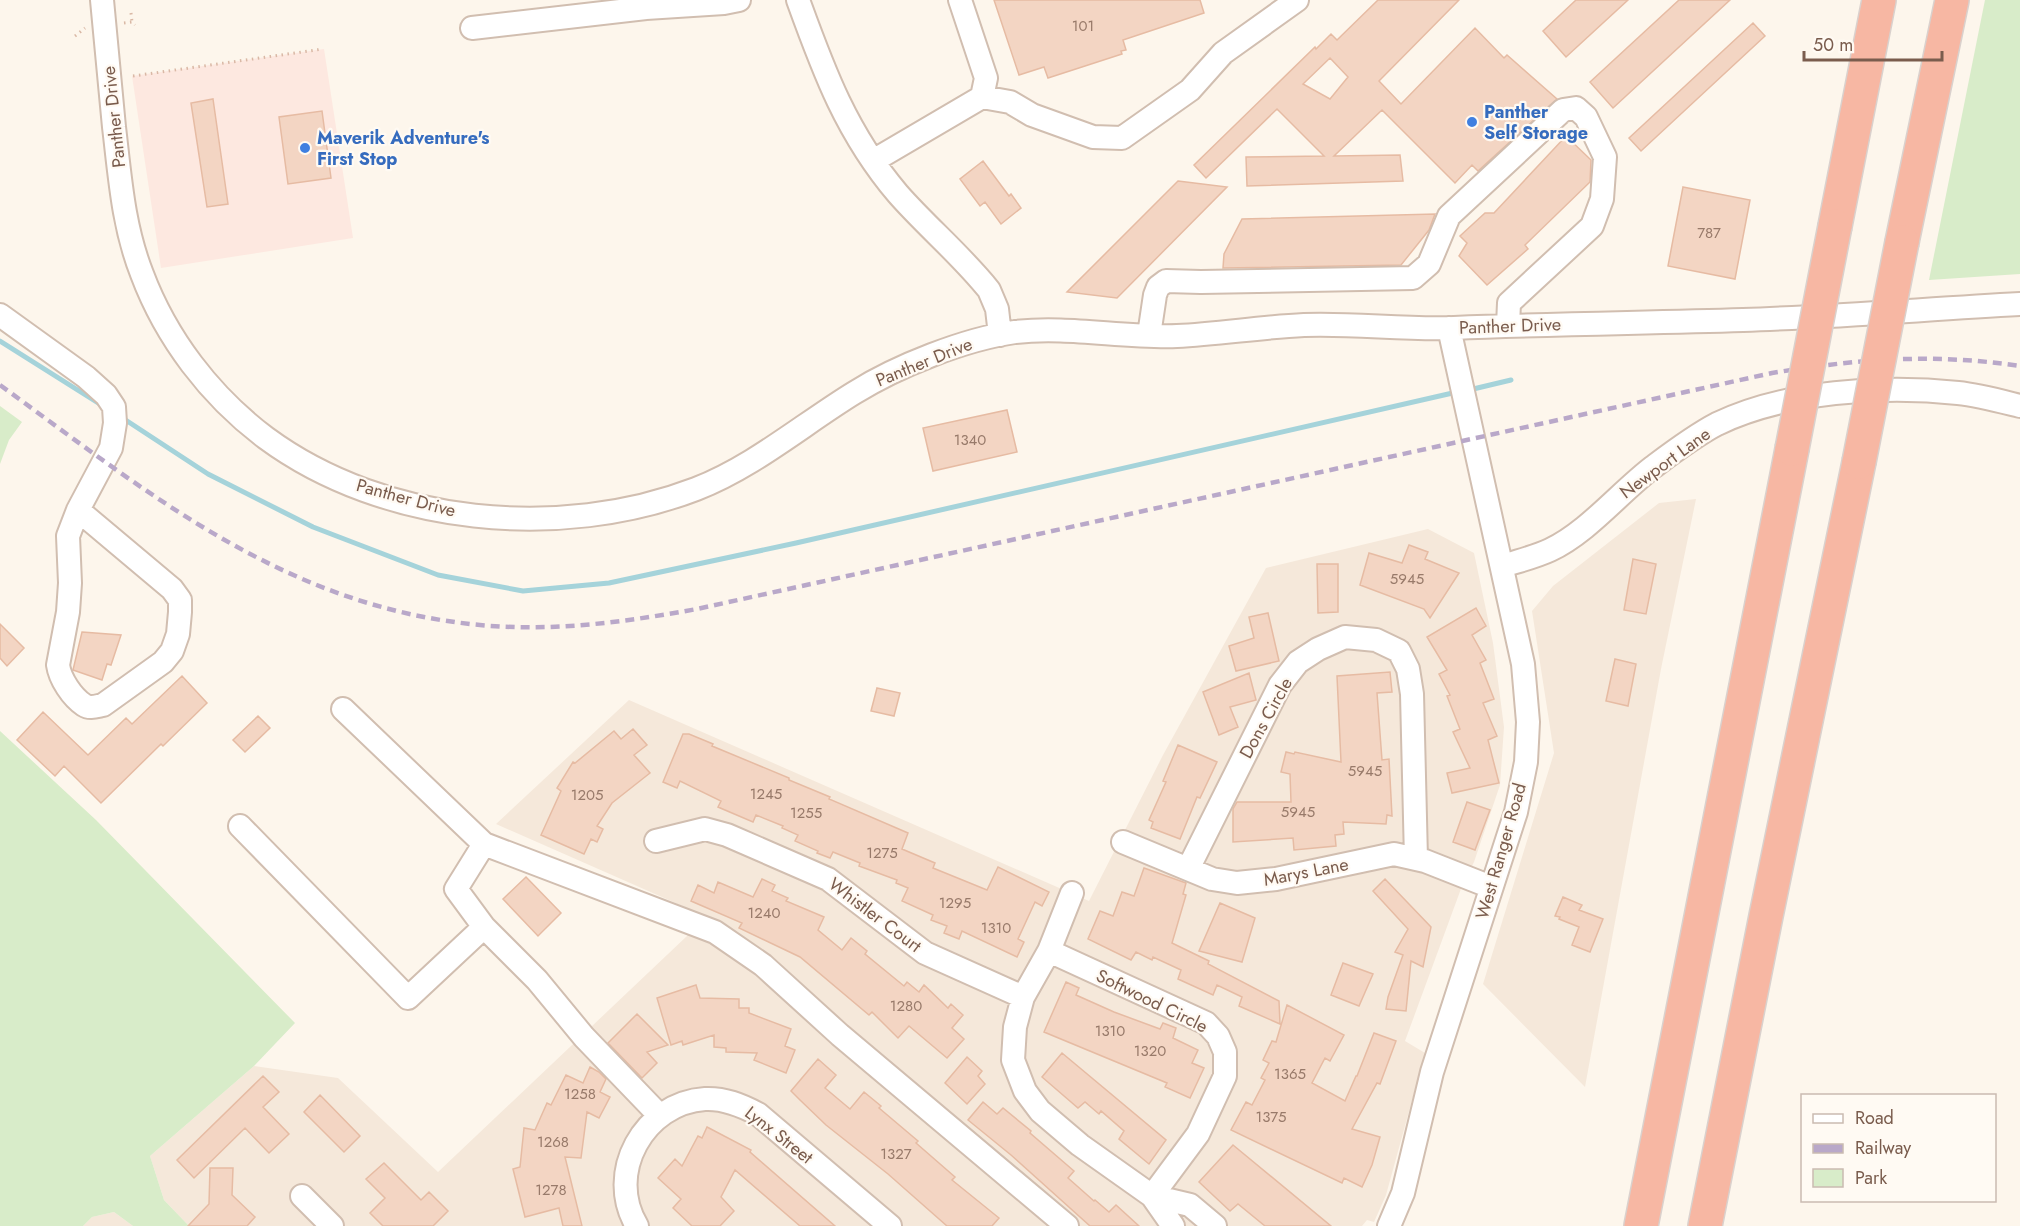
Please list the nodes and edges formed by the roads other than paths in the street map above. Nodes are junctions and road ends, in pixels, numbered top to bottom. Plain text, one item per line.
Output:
1 (102, 0) edge
2 (739, 0) edge
3 (798, 0) edge
4 (960, 0) edge
5 (1297, 0) edge
6 (1879, 0) edge
7 (1952, 0) edge
8 (1268, 10) edge
9 (472, 28) dead end
10 (982, 97) junction
11 (873, 161) junction
12 (2020, 304) edge
13 (0, 315) edge
14 (1508, 325) junction
15 (1449, 328) junction
16 (1000, 335) junction
17 (1149, 335) junction
18 (2020, 406) edge
19 (78, 510) junction
20 (1503, 566) junction
21 (343, 709) dead end
22 (240, 826) dead end
23 (656, 841) dead end
24 (1123, 842) dead end
25 (484, 844) junction
26 (1416, 859) junction
27 (1188, 869) junction
28 (1491, 887) junction
29 (1072, 893) dead end
30 (483, 927) junction
31 (1048, 951) junction
32 (1023, 997) junction
33 (655, 1119) junction
34 (302, 1196) dead end
35 (1152, 1196) junction
36 (332, 1226) edge
37 (637, 1226) edge
38 (890, 1226) edge
39 (1067, 1226) edge
40 (1173, 1226) edge
41 (1215, 1226) edge
42 (1389, 1226) edge
43 (1641, 1226) edge
44 (1705, 1226) edge

1 - 16 street, Panther Drive
2 - 9 street
3 - 11 street
4 - 10 street
5 - 8 street
6 - 43 highway, bridge
7 - 44 highway, bridge
8 - 10 street
10 - 11 street
11 - 16 street
12 - 14 street, Panther Drive
13 - 19 street
14 - 15 street, Panther Drive
14 - 17 street
15 - 17 street, Panther Drive
15 - 20 street, West Ranger Road
16 - 17 street, Panther Drive
18 - 20 street, Newport Lane
19 - 19 street
20 - 28 street, West Ranger Road
21 - 25 street
22 - 30 street
23 - 32 street, Whistler Court
24 - 27 street, Marys Lane
25 - 30 street
25 - 39 street
26 - 27 street, Marys Lane
26 - 27 street, Dons Circle
26 - 28 street, Marys Lane
28 - 42 street, West Ranger Road
29 - 31 street
30 - 33 street
31 - 32 street
31 - 35 street, Softwood Circle
32 - 35 street
33 - 37 street
33 - 38 street, Lynx Street
34 - 36 street
35 - 40 street
35 - 41 street

